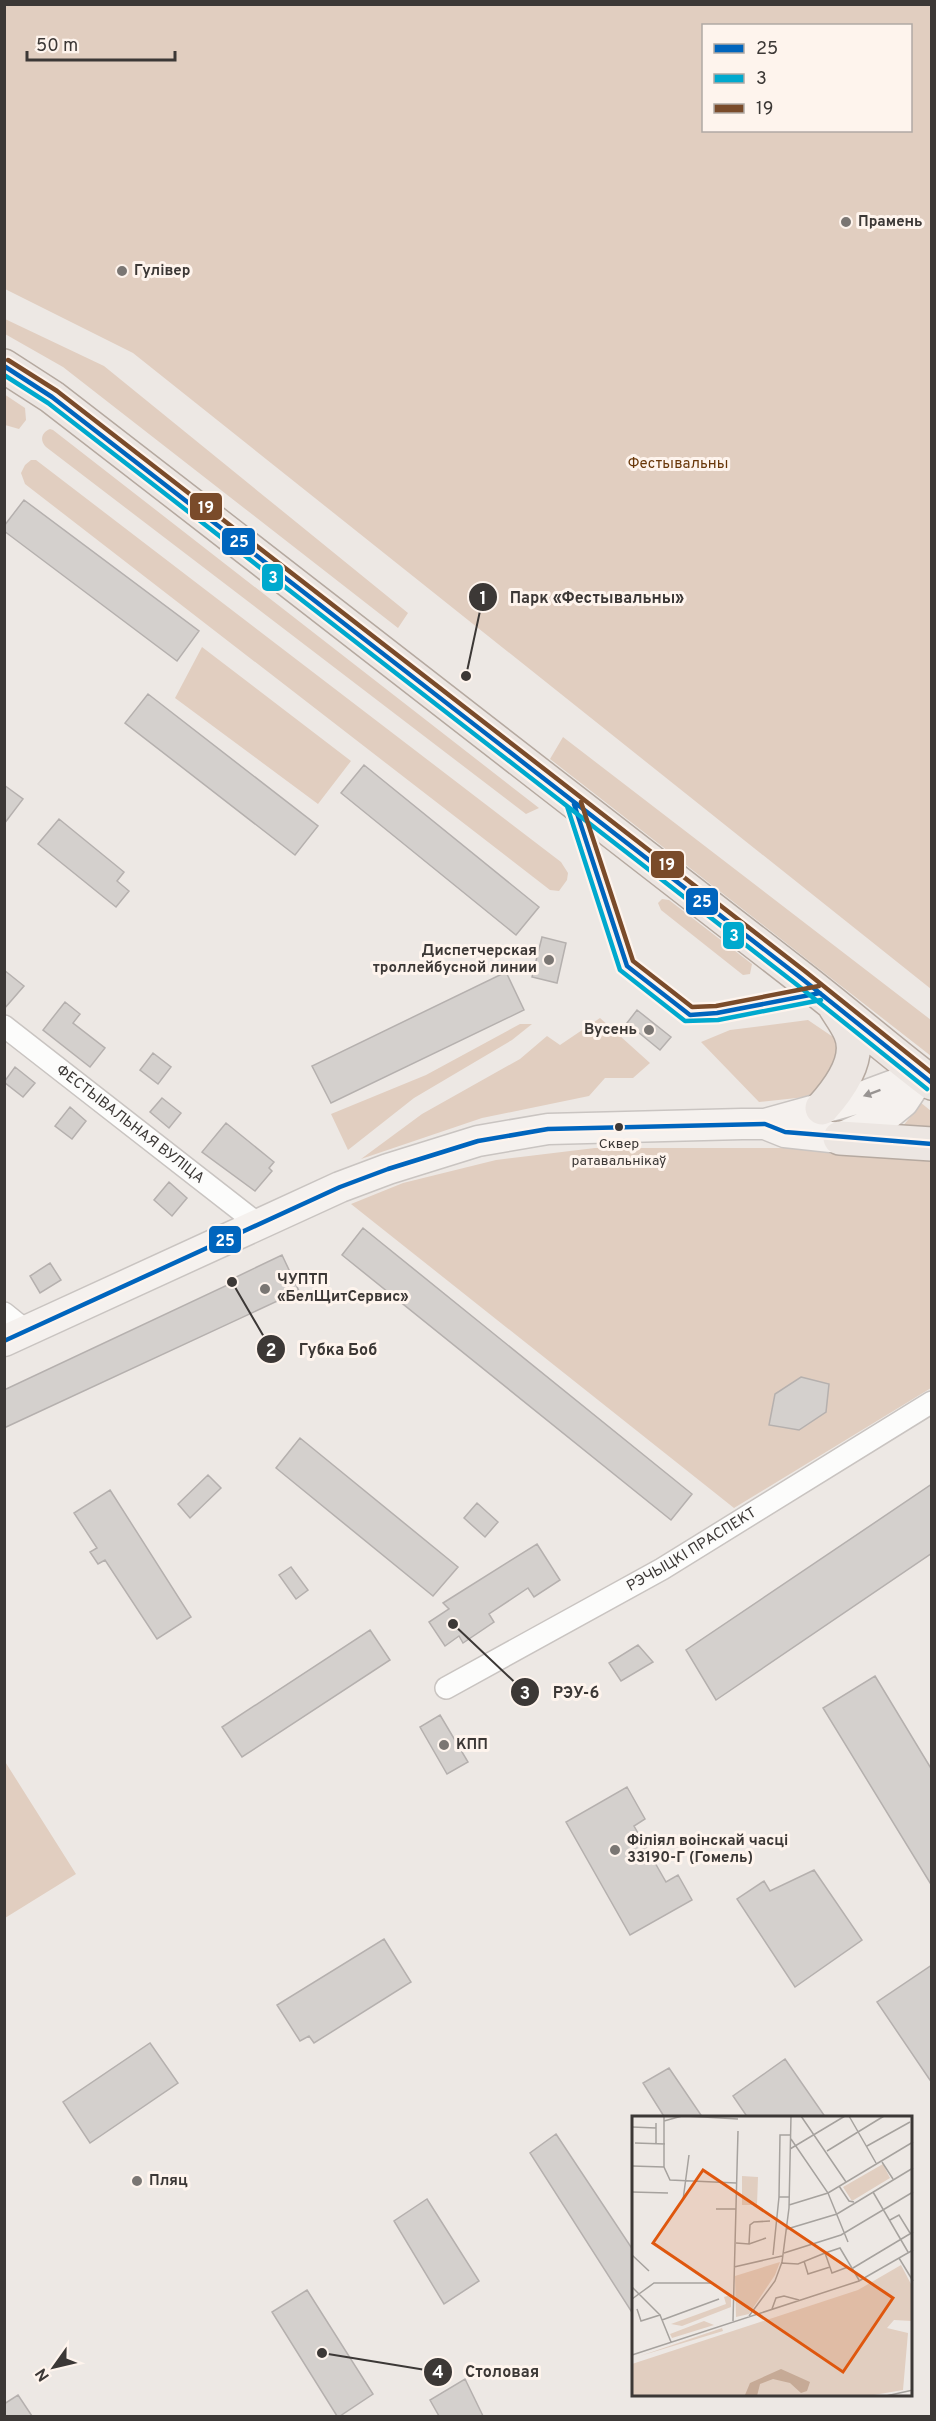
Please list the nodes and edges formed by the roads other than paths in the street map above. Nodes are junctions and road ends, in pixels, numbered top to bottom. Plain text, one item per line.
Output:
1 (4, 366) edge
2 (833, 1003) junction
3 (4, 1026) edge
4 (926, 1079) edge
5 (822, 1107) junction
6 (765, 1124) junction
7 (840, 1138) junction
8 (932, 1144) edge
9 (258, 1224) junction
10 (11, 1328) edge
11 (932, 1402) edge
12 (446, 1688) dead end

1 - 2 main road
2 - 4 main road
2 - 5 main road
3 - 9 street, ФЕСТЫВАЛЬНАЯ ВУЛІЦА
4 -> 5 main road
4 - 7 main road
5 - 6 main road
6 - 7 main road
6 - 9 main road
7 - 8 main road
9 - 10 main road
11 - 12 street, РЭЧЫЦКІ ПРАСПЕКТ

